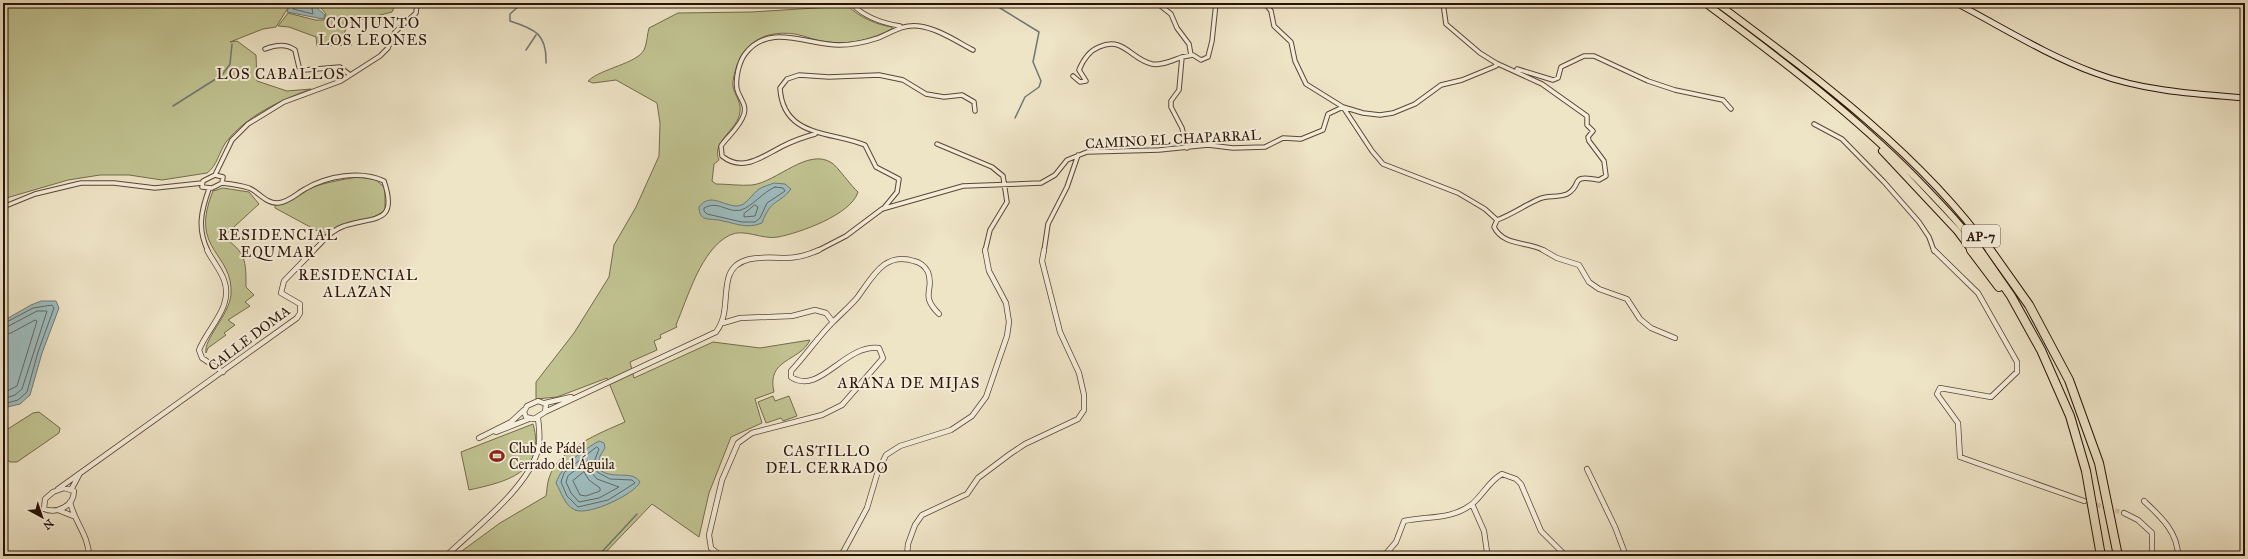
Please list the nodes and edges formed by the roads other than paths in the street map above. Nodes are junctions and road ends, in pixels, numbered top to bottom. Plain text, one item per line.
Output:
1 (417, 3) edge
2 (851, 3) edge
3 (1157, 3) edge
4 (1216, 3) edge
5 (1265, 3) edge
6 (1442, 3) edge
7 (1705, 3) edge
8 (1718, 3) edge
9 (1956, 3) edge
10 (900, 26) junction
11 (265, 49) dead end
12 (973, 50) dead end
13 (1191, 55) junction
14 (1182, 57) junction
15 (1496, 63) junction
16 (1505, 66) junction
17 (350, 75) junction
18 (1073, 76) dead end
19 (2245, 98) edge
20 (1343, 107) junction
21 (1731, 109) dead end
22 (975, 111) dead end
23 (1814, 124) dead end
24 (815, 134) junction
25 (937, 144) dead end
26 (1187, 148) junction
27 (1078, 155) junction
28 (215, 175) junction
29 (202, 183) junction
30 (222, 183) junction
31 (1005, 183) junction
32 (209, 189) junction
33 (3, 207) edge
34 (882, 209) junction
35 (1497, 220) junction
36 (939, 314) dead end
37 (833, 322) junction
38 (723, 323) junction
39 (1675, 338) dead end
40 (222, 372) junction
41 (587, 392) junction
42 (545, 403) junction
43 (525, 409) junction
44 (546, 412) junction
45 (529, 418) junction
46 (538, 418) junction
47 (1587, 469) dead end
48 (81, 471) junction
49 (72, 488) junction
50 (58, 489) junction
51 (2084, 501) tunnel mouth
52 (2144, 501) dead end
53 (70, 502) junction
54 (1472, 504) junction
55 (58, 510) junction
56 (2124, 512) tunnel mouth
57 (73, 516) junction
58 (1488, 552) dead end
59 (89, 556) edge
60 (446, 556) edge
61 (721, 556) edge
62 (841, 556) edge
63 (908, 556) edge
64 (1384, 556) edge
65 (1566, 556) edge
66 (1626, 556) edge
67 (2101, 556) edge
68 (2118, 556) edge
69 (2152, 556) edge
70 (2178, 556) edge

1 - 17 street
2 - 10 street
3 - 13 street
4 - 13 street
5 - 20 street
6 - 15 street
7 - 67 highway, AP-7
8 - 68 highway, AP-7
9 - 19 street
10 - 12 street
10 - 24 street
11 - 17 street
13 - 14 street
14 - 18 street
14 - 26 street
15 - 16 street
15 - 20 street
16 - 21 street
16 - 35 street
17 - 28 street
20 - 26 street, CAMINO EL CHAPARRAL
20 - 35 street
22 - 24 street
23 - 51 street
24 - 34 street
25 - 31 street
26 - 27 street, CAMINO EL CHAPARRAL
27 - 31 street, CAMINO EL CHAPARRAL
27 - 63 street
28 - 29 street
28 - 30 street
29 - 32 street
29 - 33 street
30 - 32 street
30 - 40 street, CALLE DOMA
31 - 34 street, CAMINO EL CHAPARRAL
31 - 62 street
32 - 40 street
34 - 38 street
35 - 39 street
36 - 37 street
37 - 38 street
37 - 61 street
38 - 41 street
40 - 48 street, CALLE DOMA
41 - 42 street
41 - 44 street
42 - 43 street
42 - 44 street
43 - 45 street
43 - 45 street
44 - 46 street
45 - 46 street
46 - 60 street
47 - 66 street
48 - 49 street
48 - 50 street, CALLE DOMA
49 - 50 street
49 - 53 street
50 - 55 street, CALLE DOMA
52 - 70 street
53 - 55 street
53 - 57 street
54 - 58 street
54 - 64 street
54 - 65 street
55 - 57 street
56 - 69 street
57 - 59 street

